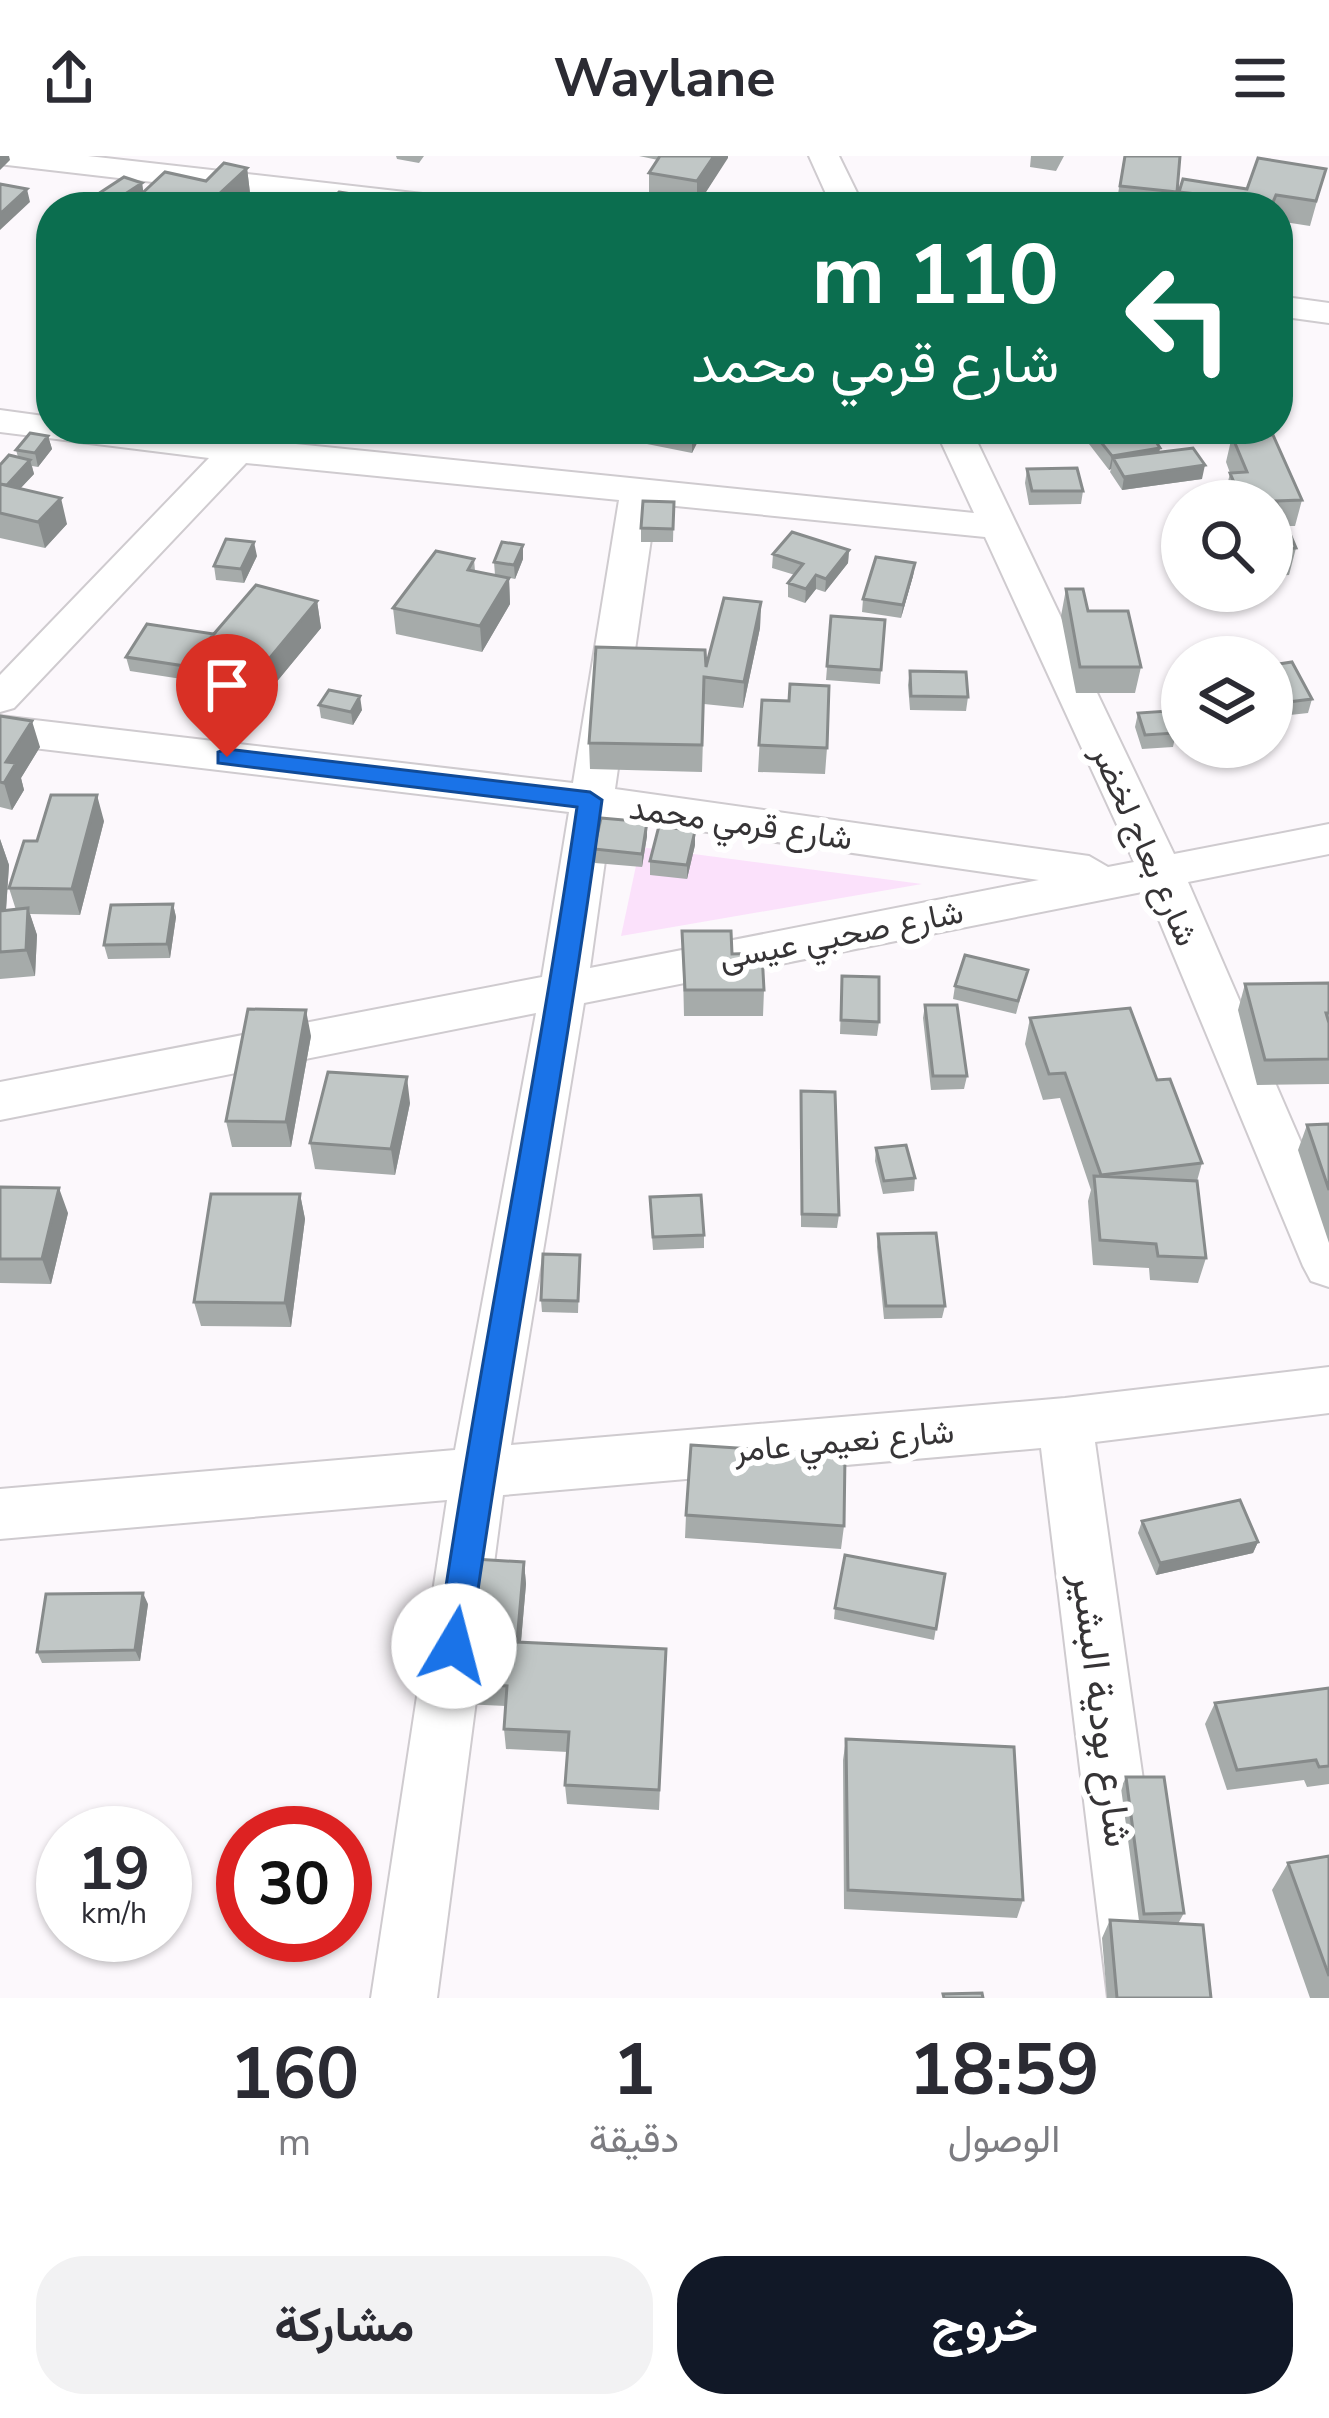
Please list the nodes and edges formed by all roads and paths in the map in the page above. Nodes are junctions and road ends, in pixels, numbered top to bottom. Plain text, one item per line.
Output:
1 (7, 156) edge
2 (824, 156) edge
3 (318, 192) edge
4 (841, 192) edge
5 (1293, 308) edge
6 (1329, 313) edge
7 (0, 421) edge
8 (36, 426) edge
9 (181, 444) edge
10 (960, 444) edge
11 (237, 451) junction
12 (639, 492) junction
13 (999, 526) junction
14 (0, 699) edge
15 (0, 730) edge
16 (590, 800) junction
17 (1329, 839) edge
18 (1142, 876) junction
19 (563, 991) junction
20 (0, 1101) edge
21 (1329, 1266) edge
22 (1329, 1390) edge
23 (1065, 1422) junction
24 (478, 1470) junction
25 (0, 1514) edge
26 (404, 1998) edge
27 (1141, 1998) edge

1 - 3 street
2 - 4 street
5 - 6 street
7 - 8 street
9 - 11 street
10 - 13 street, شارع بعاج لخضر
11 - 12 street
11 - 14 street
12 - 13 street
12 - 16 street
13 - 18 street, شارع بعاج لخضر
15 - 16 street, شارع قرمي محمد
16 - 18 street, شارع قرمي محمد
16 - 19 street
17 - 18 street, شارع صحبي عيسى
18 - 19 street, شارع صحبي عيسى
18 - 21 street, شارع بعاج لخضر
19 - 20 street, شارع صحبي عيسى
19 - 24 street
22 - 23 street, شارع نعيمي عامر
23 - 24 street, شارع نعيمي عامر
23 - 27 street, شارع بودية البشير
24 - 25 street, شارع نعيمي عامر
24 - 26 street

